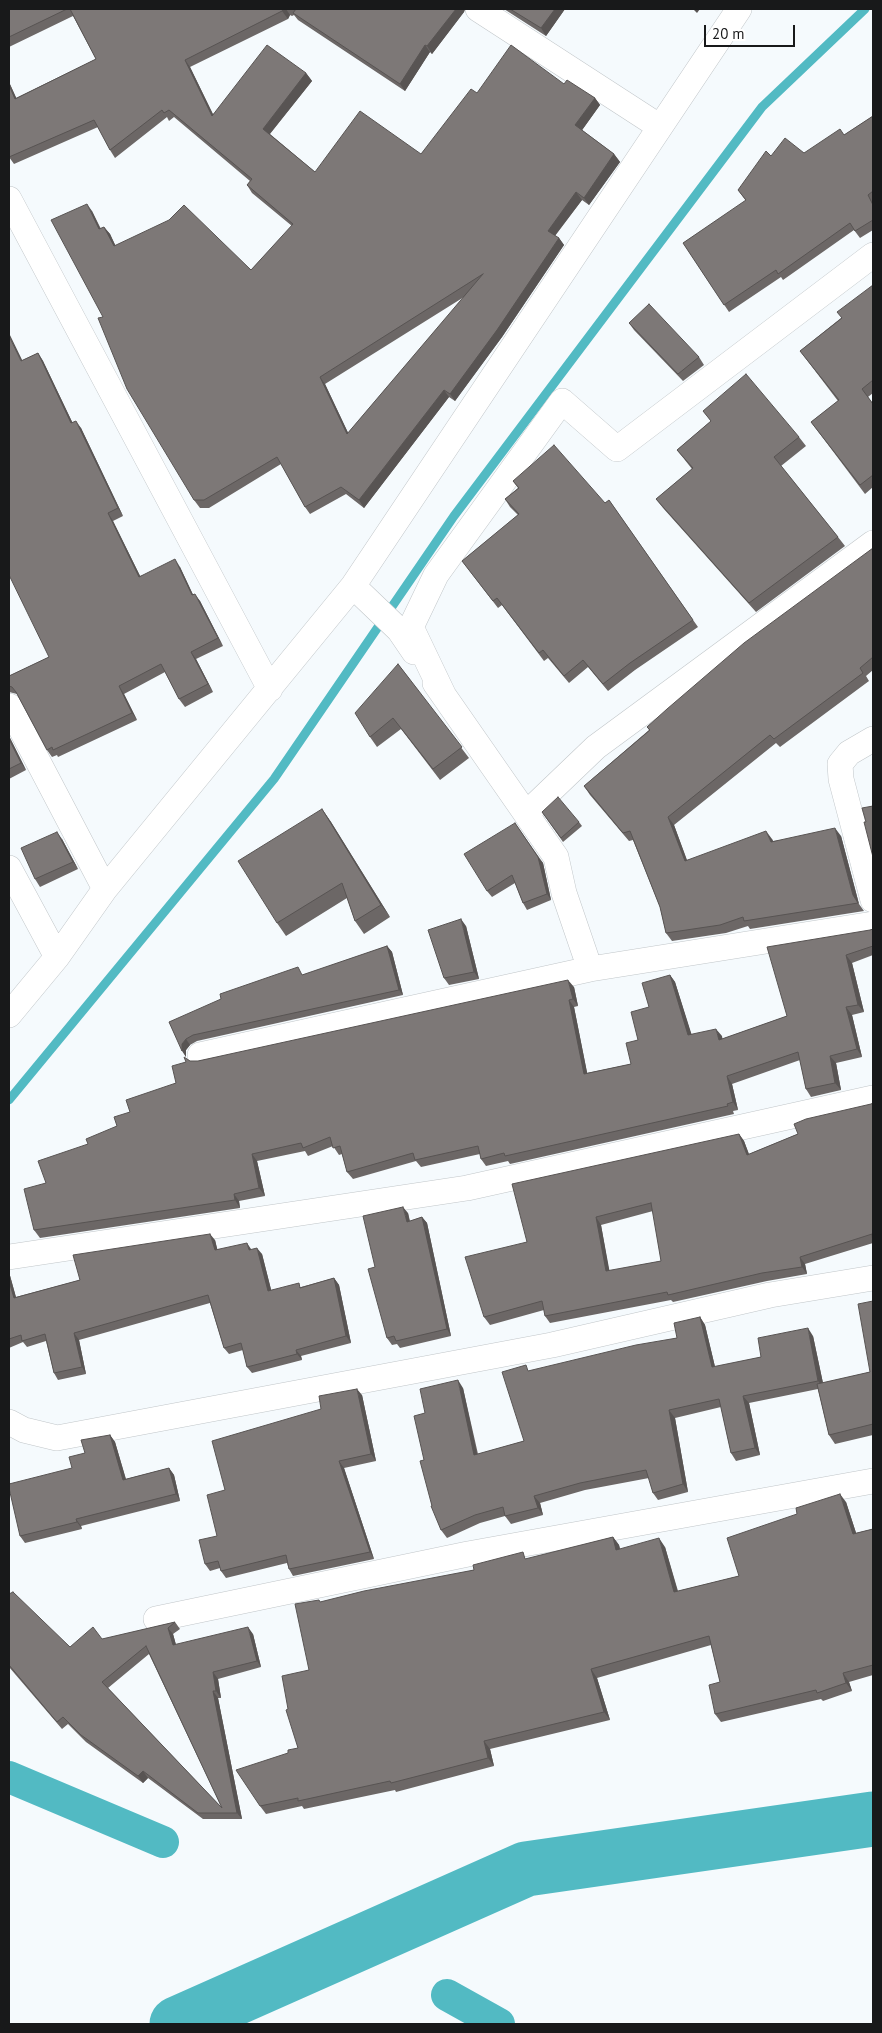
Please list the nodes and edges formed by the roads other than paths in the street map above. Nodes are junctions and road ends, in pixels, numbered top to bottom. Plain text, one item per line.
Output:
1 (478, 9) edge
2 (739, 9) edge
3 (660, 127) junction
4 (9, 199) edge
5 (873, 255) edge
6 (873, 543) edge
7 (353, 586) junction
8 (270, 690) junction
9 (444, 696) junction
10 (9, 706) edge
11 (873, 739) edge
12 (526, 814) junction
13 (9, 868) edge
14 (105, 890) junction
15 (873, 900) edge
16 (873, 924) edge
17 (57, 957) junction
18 (590, 969) junction
19 (9, 1015) edge
20 (200, 1055) dead end
21 (873, 1098) edge
22 (9, 1256) edge
23 (873, 1278) edge
24 (9, 1422) edge
25 (873, 1481) edge
26 (156, 1619) dead end

1 - 3 street
2 - 3 street
3 - 7 street
4 - 8 street
5 - 9 street
6 - 12 street
7 - 8 street
7 - 9 street
8 - 14 street
9 - 12 street
10 - 14 street
11 - 15 street
12 - 18 street
13 - 17 street
14 - 17 street
16 - 18 street
17 - 19 street
18 - 20 street
21 - 22 street
23 - 24 street
25 - 26 street

